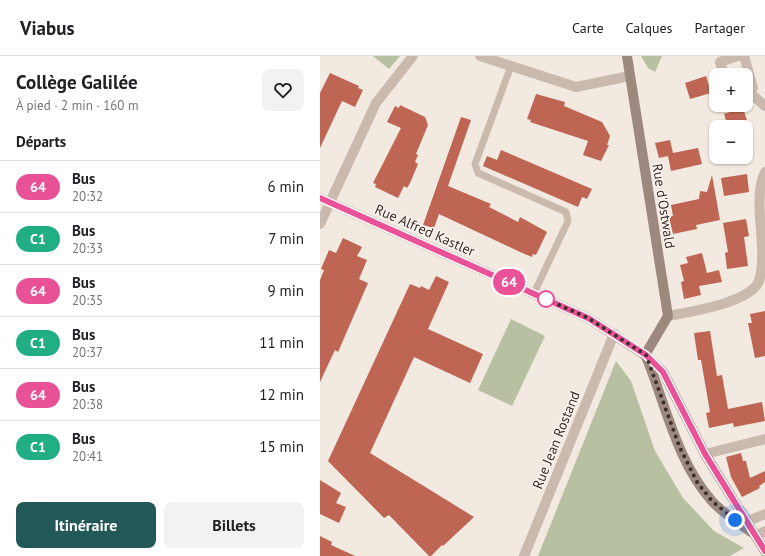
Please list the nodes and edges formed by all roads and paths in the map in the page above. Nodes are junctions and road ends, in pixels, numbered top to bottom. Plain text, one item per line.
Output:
1 (413, 56) edge
2 (480, 56) edge
3 (627, 56) edge
4 (738, 56) edge
5 (744, 56) edge
6 (511, 66) junction
7 (722, 68) edge
8 (747, 68) edge
9 (630, 76) junction
10 (753, 95) edge
11 (765, 106) edge
12 (765, 172) edge
13 (325, 200) edge
14 (762, 218) edge
15 (320, 224) edge
16 (534, 293) junction
17 (668, 316) junction
18 (614, 334) junction
19 (646, 355) junction
20 (765, 438) edge
21 (705, 454) junction
22 (765, 514) edge
23 (748, 521) junction
24 (760, 534) edge
25 (765, 551) edge
26 (524, 556) edge

1 - 13 street
2 - 6 street
3 - 9 main road, Rue d'Ostwald
4 - 7 street
5 - 8 street
6 - 9 street
6 - 16 lane
9 - 17 main road, Rue d'Ostwald
10 - 11 street
12 - 14 street
13 - 15 street
13 - 16 street, Rue Alfred Kastler
14 - 17 street
16 - 18 street, Rue Alfred Kastler
17 - 19 main road
18 - 19 street, Rue Alfred Kastler
18 - 26 street, Rue Jean Rostand
19 - 21 main road
19 - 24 main road
20 - 21 street
21 - 23 main road
22 - 23 street
23 - 24 main road
24 - 25 main road

